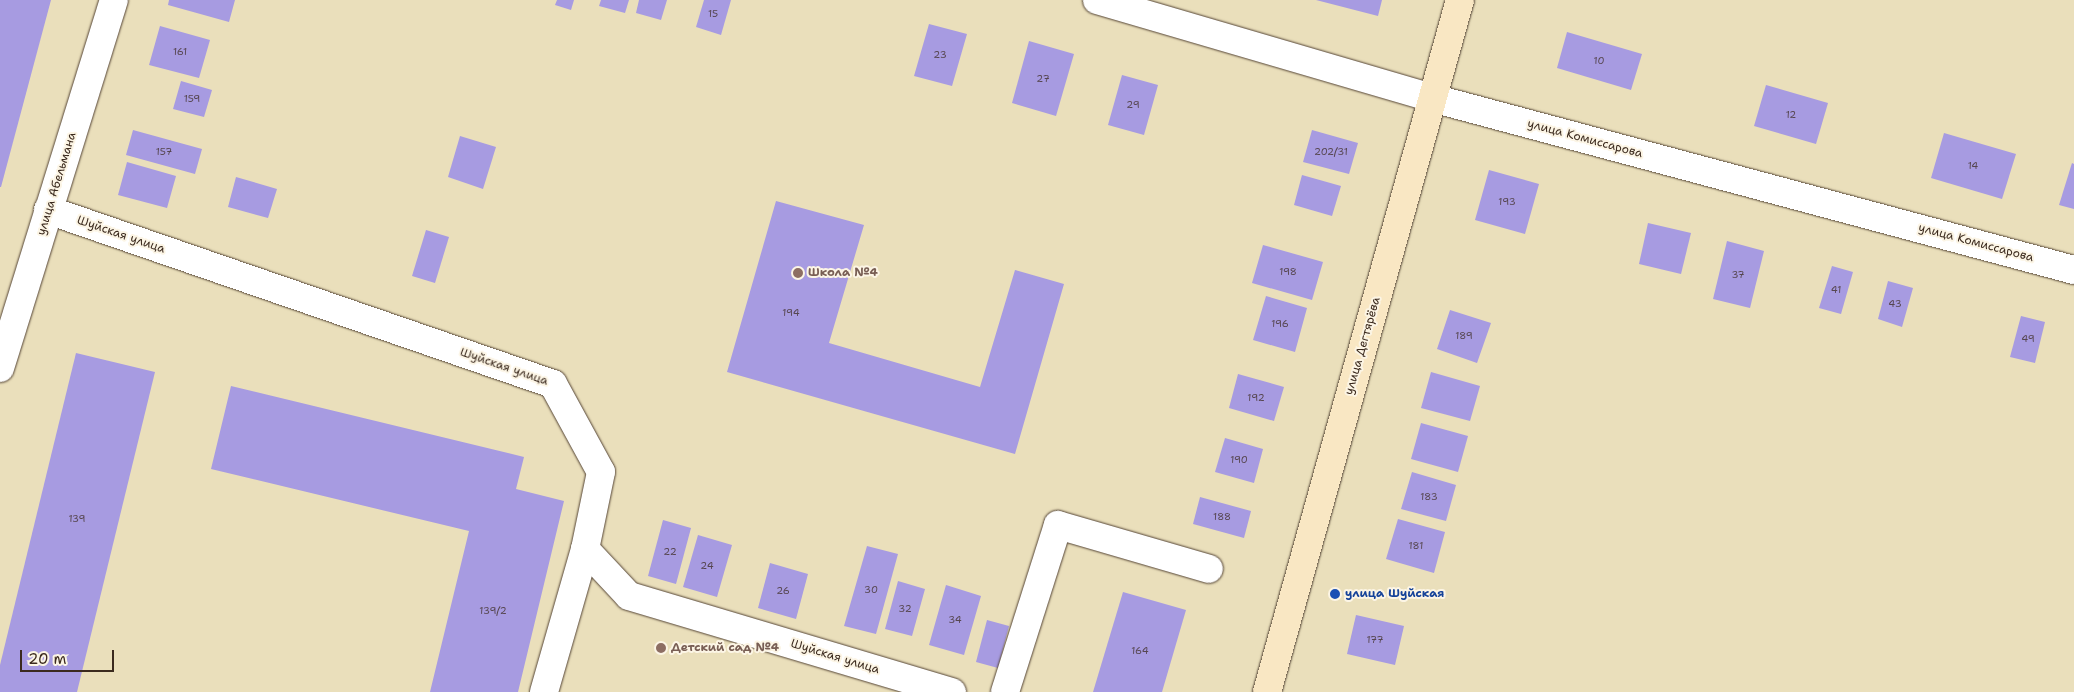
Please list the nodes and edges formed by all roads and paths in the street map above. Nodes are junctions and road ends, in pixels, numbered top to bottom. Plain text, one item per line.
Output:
1 (114, 0) edge
2 (1097, 0) edge
3 (1460, 0) edge
4 (1432, 98) junction
5 (48, 210) junction
6 (2074, 270) edge
7 (0, 368) edge
8 (585, 550) junction
9 (1209, 569) dead end
10 (544, 692) edge
11 (952, 692) edge
12 (1005, 692) edge
13 (1267, 692) edge

1 - 5 street, улица Абельмана
2 - 4 street, улица Комиссарова
3 - 4 main road, улица Дегтярёва
4 - 6 street, улица Комиссарова
4 - 13 main road, улица Дегтярёва
5 - 7 street, улица Абельмана
5 - 8 street, Шуйская улица
8 - 10 street
8 - 11 street, Шуйская улица
9 - 12 street

